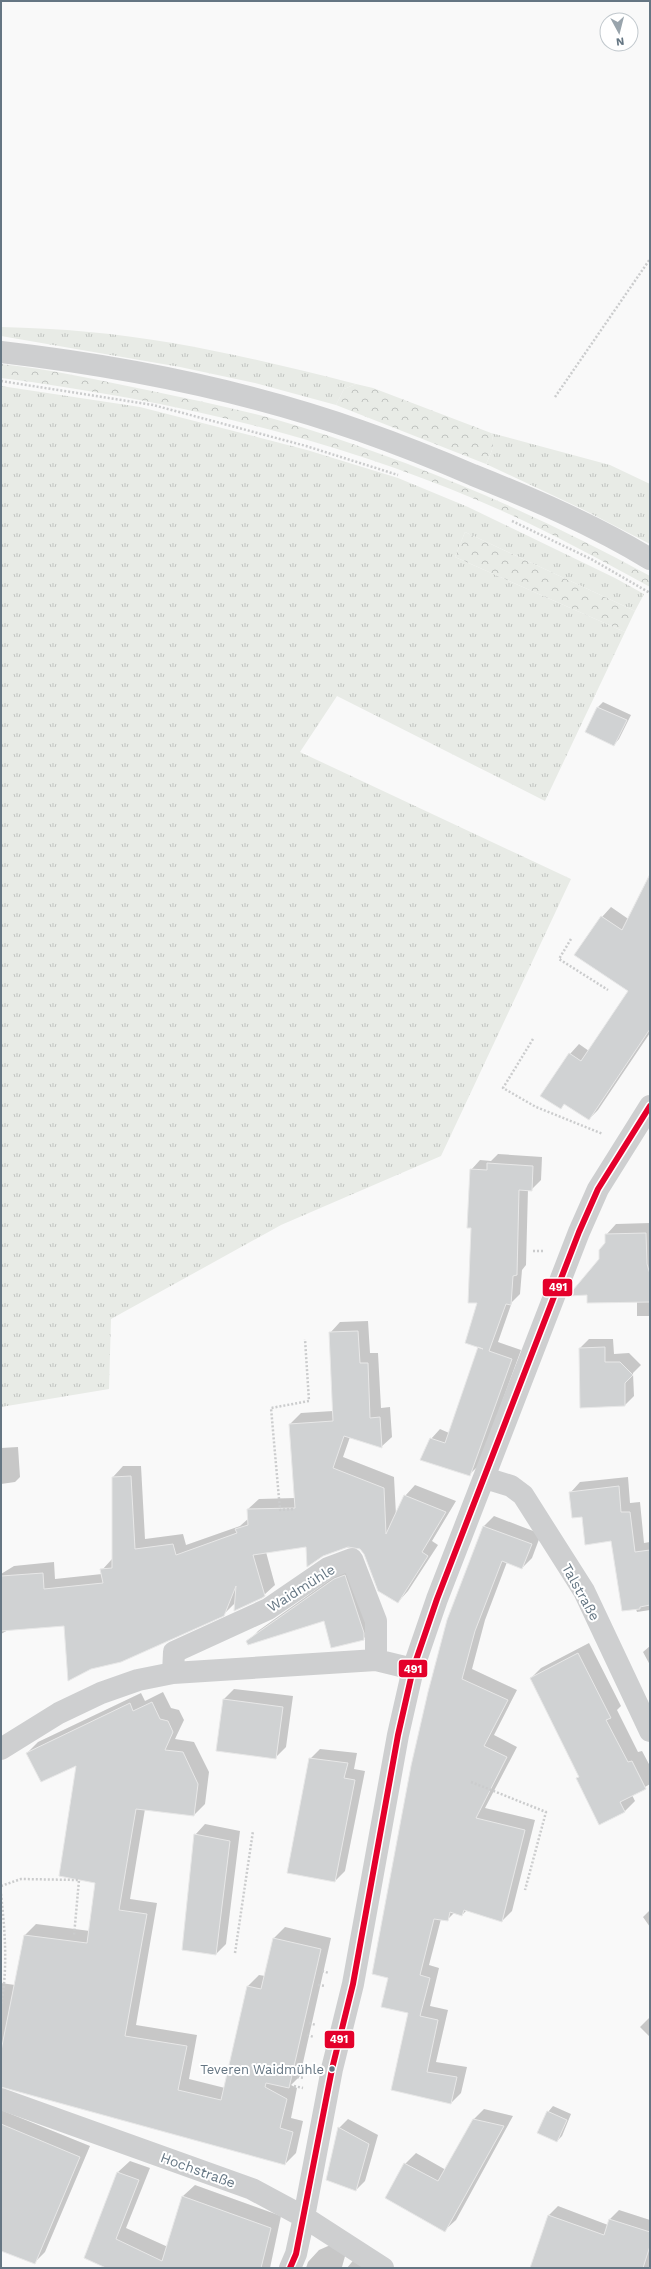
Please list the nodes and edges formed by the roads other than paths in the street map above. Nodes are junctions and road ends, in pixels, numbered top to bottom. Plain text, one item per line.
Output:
1 (1, 352) edge
2 (650, 559) edge
3 (650, 1106) edge
4 (485, 1478) junction
5 (376, 1660) junction
6 (413, 1668) junction
7 (173, 1673) junction
8 (650, 1731) edge
9 (1, 1749) edge
10 (1, 2099) edge
11 (304, 2217) junction
12 (290, 2268) edge
13 (383, 2268) edge

1 - 2 street
3 - 4 street
4 - 6 street
4 - 8 street, Talstraße
5 - 6 street
5 - 7 street
5 - 7 street, Waidmühle
6 - 11 street
7 - 9 street
10 - 11 street, Hochstraße
11 - 12 street
11 - 13 street, Hochstraße

